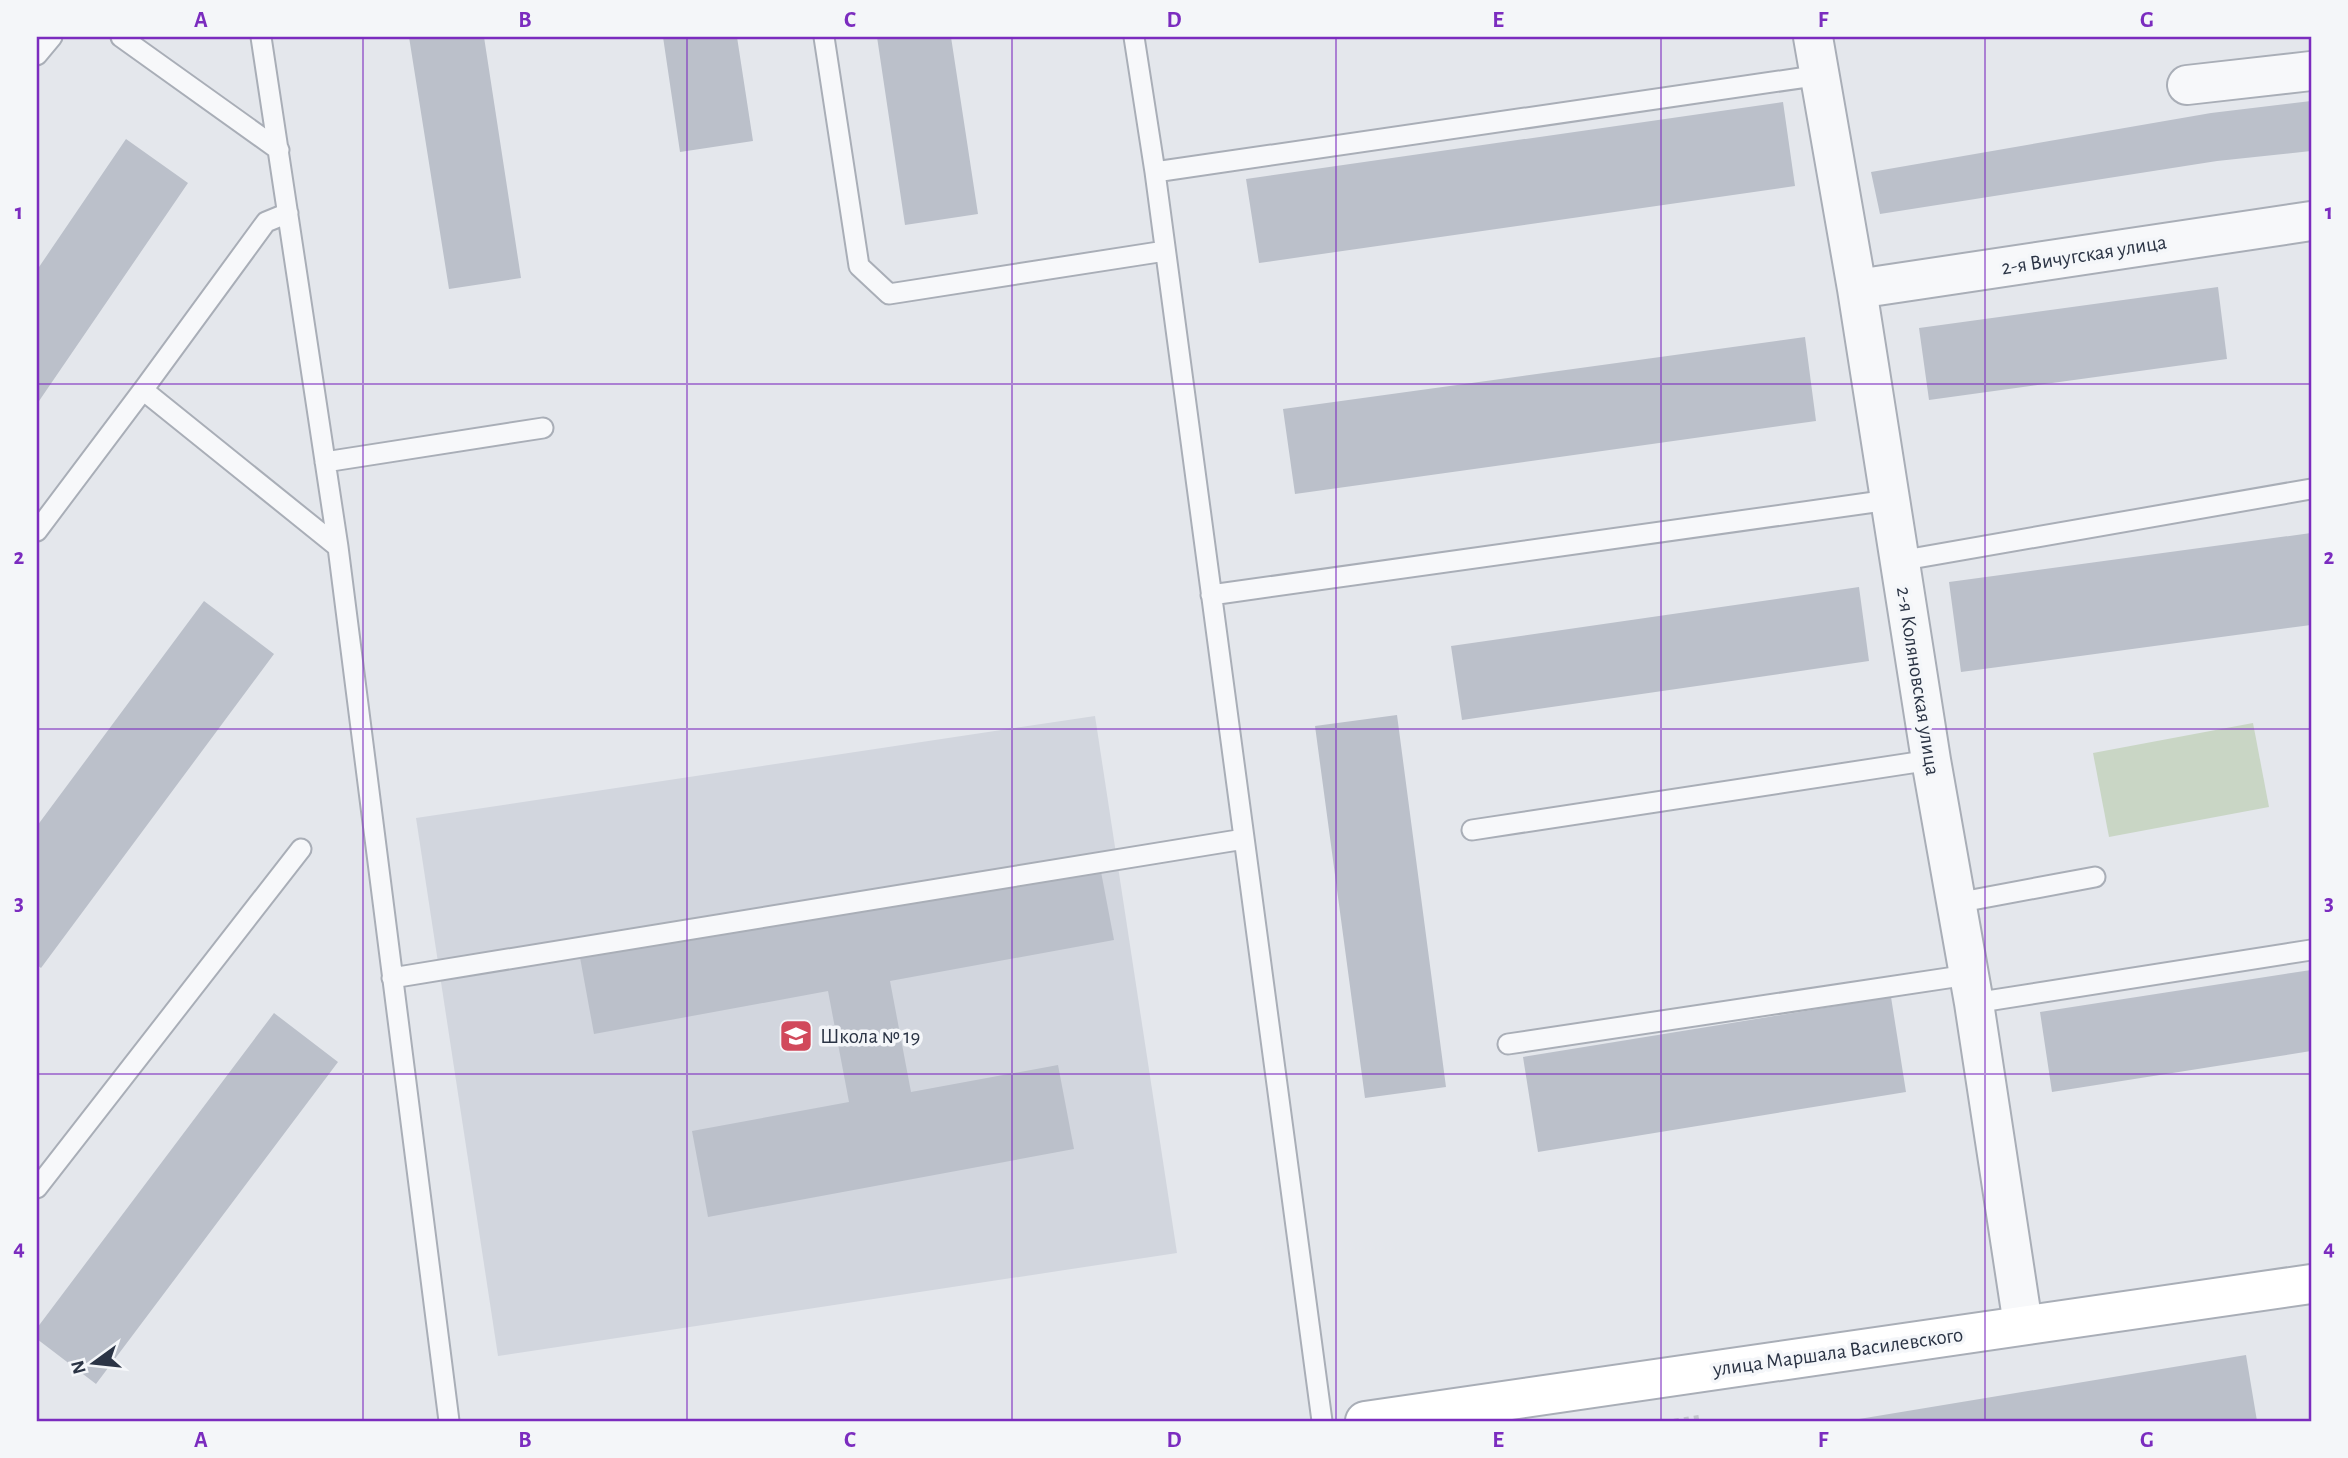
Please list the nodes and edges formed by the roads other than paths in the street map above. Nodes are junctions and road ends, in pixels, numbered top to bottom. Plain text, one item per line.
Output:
1 (52, 37) edge
2 (121, 37) edge
3 (261, 37) edge
4 (824, 37) edge
5 (1135, 37) edge
6 (1813, 37) edge
7 (37, 55) edge
8 (2311, 71) edge
9 (1821, 75) junction
10 (2187, 85) dead end
11 (279, 150) junction
12 (1155, 172) junction
13 (288, 213) junction
14 (2311, 221) edge
15 (1165, 251) junction
16 (1857, 289) junction
17 (143, 390) junction
18 (543, 428) dead end
19 (325, 462) junction
20 (2311, 489) edge
21 (1889, 500) junction
22 (37, 531) edge
23 (338, 547) junction
24 (1899, 561) junction
25 (1212, 594) junction
26 (1931, 760) junction
27 (1472, 830) dead end
28 (1244, 839) junction
29 (301, 849) dead end
30 (2095, 877) dead end
31 (1956, 903) junction
32 (2311, 950) edge
33 (392, 978) junction
34 (1971, 989) junction
35 (1508, 1045) dead end
36 (37, 1188) edge
37 (2311, 1284) edge
38 (2023, 1325) junction
39 (449, 1421) edge
40 (1322, 1421) edge
41 (1365, 1421) edge

1 - 7 lane
2 - 11 lane
3 - 11 lane
4 - 15 lane
5 - 12 lane
6 - 9 street, 2-я Коляновская улица
8 - 10 street
9 - 12 lane
9 - 16 street, 2-я Коляновская улица
11 - 13 lane
12 - 15 lane
13 - 17 lane
13 - 19 lane
14 - 16 street, 2-я Вичугская улица
15 - 25 lane
16 - 21 street, 2-я Коляновская улица
17 - 22 lane
17 - 23 lane
18 - 19 lane
19 - 23 lane
20 - 24 lane
21 - 24 street, 2-я Коляновская улица
21 - 25 lane
23 - 33 lane
24 - 26 street, 2-я Коляновская улица
25 - 28 lane
26 - 27 lane
26 - 31 street, 2-я Коляновская улица
28 - 33 lane
28 - 40 lane
29 - 36 lane
30 - 31 lane
31 - 34 street, 2-я Коляновская улица
32 - 34 lane
33 - 39 lane
34 - 35 lane
34 - 38 street, 2-я Коляновская улица
37 - 38 street, улица Маршала Василевского
38 - 41 street, улица Маршала Василевского

